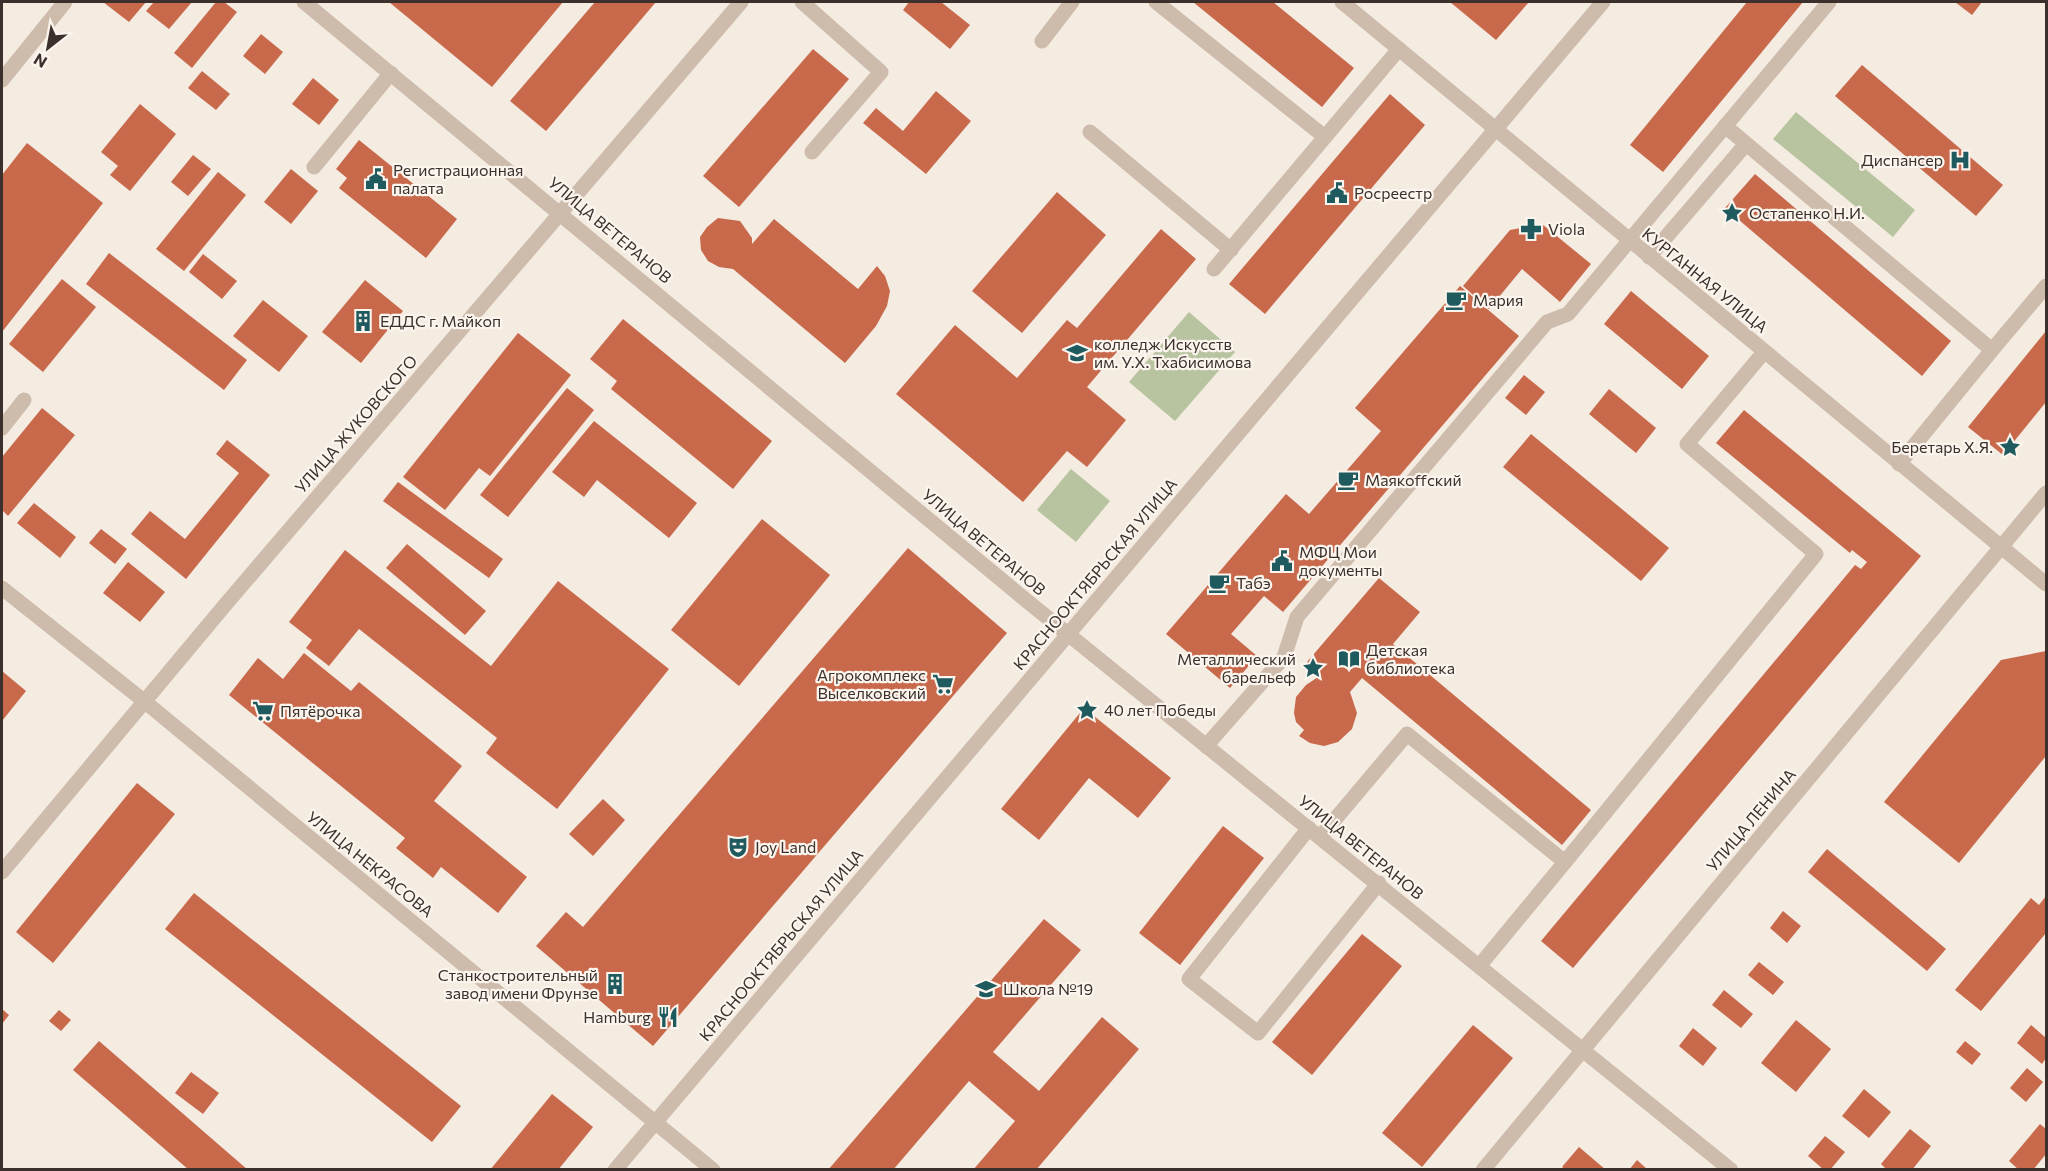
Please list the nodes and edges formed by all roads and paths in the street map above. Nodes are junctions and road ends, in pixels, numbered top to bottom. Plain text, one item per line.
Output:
1 (65, 2) edge
2 (304, 2) edge
3 (741, 2) edge
4 (802, 2) edge
5 (1071, 2) edge
6 (1156, 2) edge
7 (1342, 2) edge
8 (1603, 2) edge
9 (1829, 2) edge
10 (1042, 41) dead end
11 (1399, 49) junction
12 (391, 73) junction
13 (2, 80) edge
14 (1725, 126) junction
15 (1494, 130) junction
16 (1090, 132) dead end
17 (1325, 137) junction
18 (1746, 144) junction
19 (812, 152) dead end
20 (314, 167) dead end
21 (561, 212) junction
22 (1628, 240) junction
23 (1231, 250) junction
24 (1649, 257) junction
25 (1214, 269) dead end
26 (2046, 286) edge
27 (1992, 350) junction
28 (1764, 352) junction
29 (24, 400) dead end
30 (2, 428) edge
31 (1899, 464) junction
32 (2046, 493) edge
33 (2002, 547) junction
34 (2046, 584) edge
35 (2, 588) edge
36 (1068, 634) junction
37 (144, 701) junction
38 (1206, 746) junction
39 (1314, 832) junction
40 (1565, 862) junction
41 (2, 872) edge
42 (1379, 883) junction
43 (1480, 965) junction
44 (1584, 1048) junction
45 (655, 1122) junction
46 (615, 1170) edge
47 (713, 1170) edge
48 (1483, 1170) edge
49 (1731, 1170) edge

1 - 13 street
2 - 12 street, УЛИЦА ВЕТЕРАНОВ
3 - 21 street, УЛИЦА ЖУКОВСКОГО
4 - 19 street
5 - 10 street
6 - 17 street
7 - 11 street, КУРГАННАЯ УЛИЦА
8 - 15 street, КРАСНООКТЯБРЬСКАЯ УЛИЦА
9 - 14 street
11 - 15 street, КУРГАННАЯ УЛИЦА
11 - 17 street
12 - 20 street
12 - 21 street, УЛИЦА ВЕТЕРАНОВ
14 - 18 street
14 - 22 street
15 - 22 street, КУРГАННАЯ УЛИЦА
15 - 36 street, КРАСНООКТЯБРЬСКАЯ УЛИЦА
16 - 23 street
17 - 23 street
18 - 24 street
18 - 27 street
21 - 36 street, УЛИЦА ВЕТЕРАНОВ
21 - 37 street, УЛИЦА ЖУКОВСКОГО
22 - 24 street, КУРГАННАЯ УЛИЦА
22 - 38 street
23 - 25 street
24 - 28 street, КУРГАННАЯ УЛИЦА
26 - 27 street
27 - 31 street
28 - 31 street, КУРГАННАЯ УЛИЦА
28 - 40 street
29 - 30 street
31 - 33 street, КУРГАННАЯ УЛИЦА
32 - 33 street, УЛИЦА ЛЕНИНА
33 - 34 street, КУРГАННАЯ УЛИЦА
33 - 44 street, УЛИЦА ЛЕНИНА
35 - 37 street, УЛИЦА НЕКРАСОВА
36 - 38 street, УЛИЦА ВЕТЕРАНОВ
36 - 45 street, КРАСНООКТЯБРЬСКАЯ УЛИЦА
37 - 41 street, УЛИЦА ЖУКОВСКОГО
37 - 45 street, УЛИЦА НЕКРАСОВА
38 - 39 street, УЛИЦА ВЕТЕРАНОВ
39 - 40 street
39 - 42 street, УЛИЦА ВЕТЕРАНОВ
39 - 42 street
40 - 43 street
42 - 43 street, УЛИЦА ВЕТЕРАНОВ
43 - 44 street, УЛИЦА ВЕТЕРАНОВ
44 - 48 street, УЛИЦА ЛЕНИНА
44 - 49 street, УЛИЦА ВЕТЕРАНОВ
45 - 46 street, КРАСНООКТЯБРЬСКАЯ УЛИЦА
45 - 47 street, УЛИЦА НЕКРАСОВА

